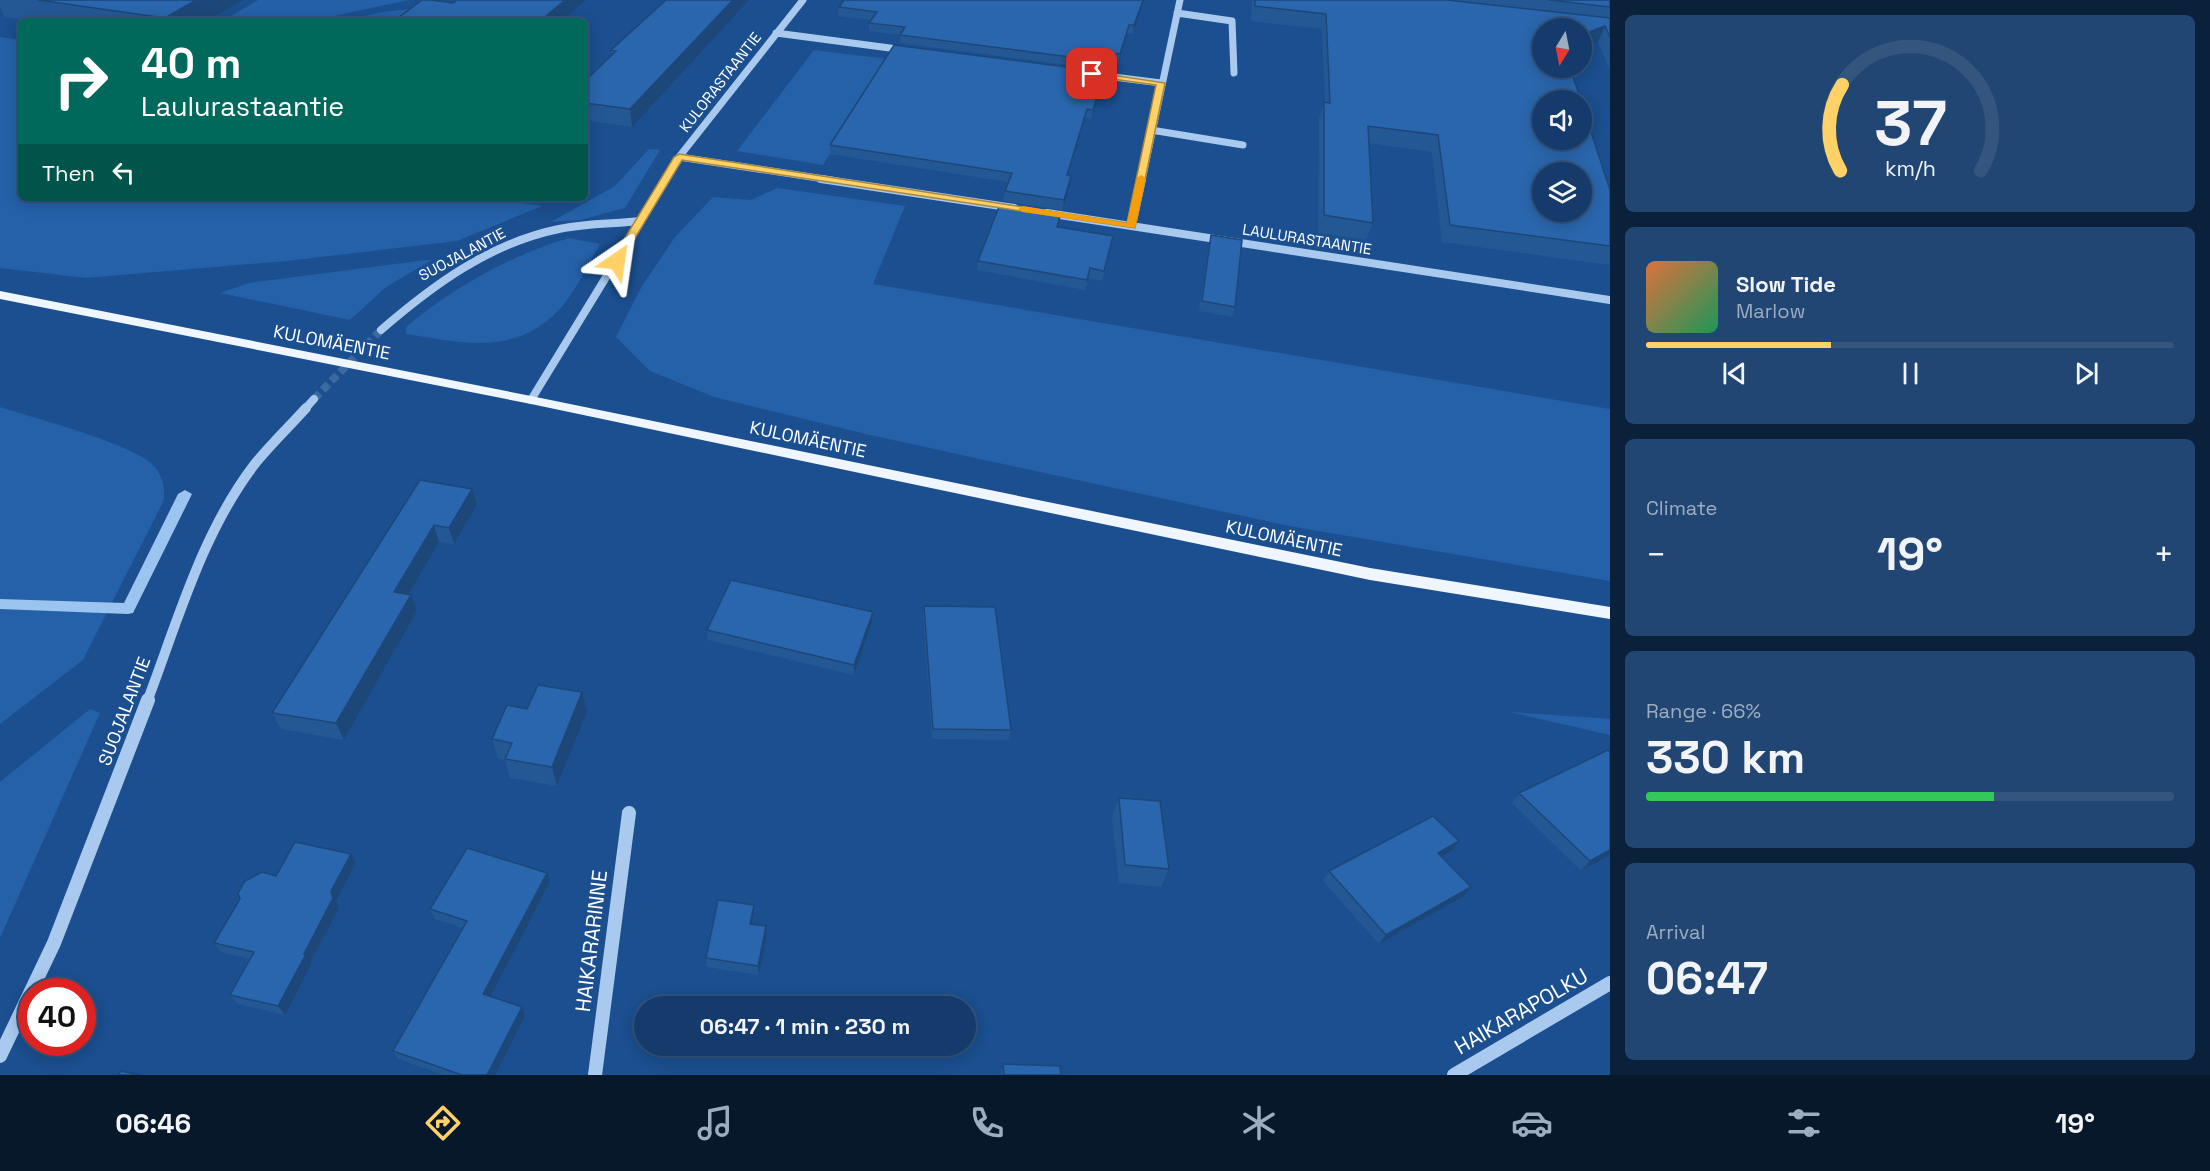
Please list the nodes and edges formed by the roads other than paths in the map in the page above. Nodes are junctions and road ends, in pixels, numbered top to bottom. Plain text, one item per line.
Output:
1 (804, 0) edge
2 (1180, 0) edge
3 (1177, 13) junction
4 (776, 33) junction
5 (918, 52) edge
6 (1080, 73) edge
7 (1234, 74) dead end
8 (1161, 83) junction
9 (1151, 130) junction
10 (1243, 145) dead end
11 (679, 157) junction
12 (1026, 210) edge
13 (1038, 212) edge
14 (641, 221) junction
15 (1132, 226) junction
16 (0, 295) edge
17 (1610, 300) edge
18 (381, 330) tunnel mouth
19 (314, 399) tunnel mouth
20 (531, 400) junction
21 (1610, 613) edge
22 (629, 813) dead end
23 (1610, 983) edge
24 (0, 1056) edge
25 (595, 1075) edge
26 (1454, 1075) edge

1 - 4 street, KULORASTAANTIE
2 - 3 street
3 - 7 street
3 - 8 street
4 - 5 street
4 - 11 street, KULORASTAANTIE
6 - 8 street
8 - 9 street
9 - 10 street
9 - 15 street
11 - 12 street
11 - 14 street, KULORASTAANTIE
13 - 15 street, LAULURASTAANTIE
14 - 18 street, SUOJALANTIE
14 - 20 street, KULORASTAANTIE
15 - 17 street, LAULURASTAANTIE
16 - 20 main road, KULOMÄENTIE
19 - 24 street, SUOJALANTIE
20 - 21 main road, KULOMÄENTIE
22 - 25 street, HAIKARARINNE
23 - 26 street, HAIKARAPOLKU

